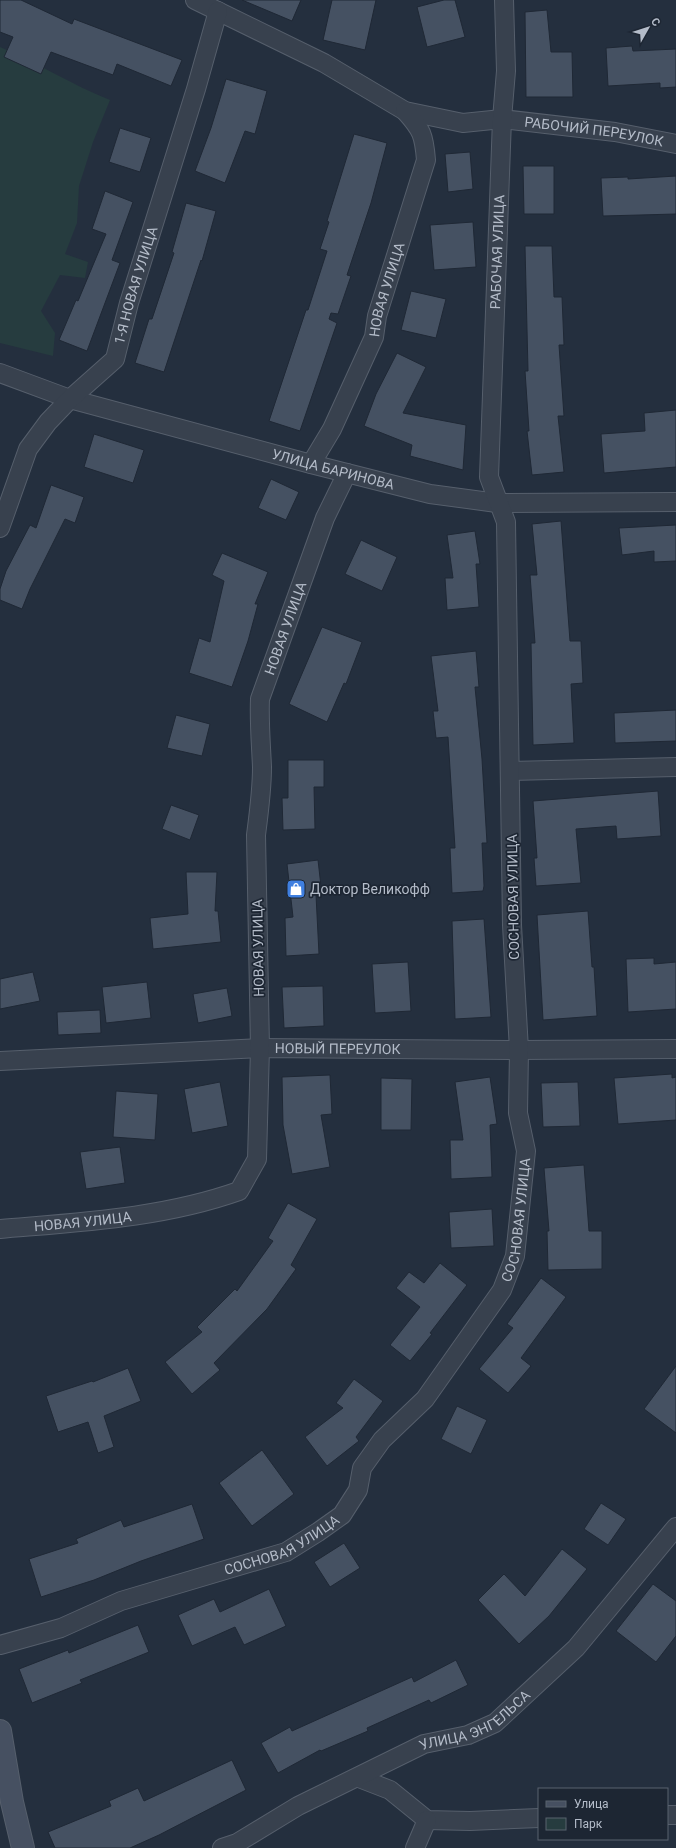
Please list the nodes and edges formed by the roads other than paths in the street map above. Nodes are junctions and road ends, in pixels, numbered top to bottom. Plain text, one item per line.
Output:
1 (195, 0) edge
2 (504, 0) edge
3 (218, 11) junction
4 (405, 111) junction
5 (507, 120) junction
6 (676, 144) edge
7 (0, 373) edge
8 (70, 398) junction
9 (311, 464) junction
10 (347, 473) junction
11 (676, 502) edge
12 (497, 503) junction
13 (0, 528) edge
14 (676, 767) edge
15 (510, 770) junction
16 (260, 1048) junction
17 (676, 1049) edge
18 (519, 1050) junction
19 (0, 1061) edge
20 (0, 1229) edge
21 (676, 1527) edge
22 (0, 1645) edge
23 (0, 1731) edge
24 (359, 1778) junction
25 (538, 1818) edge
26 (427, 1820) junction
27 (23, 1848) edge
28 (222, 1848) edge
29 (415, 1848) edge

1 - 3 street
2 - 5 street, РАБОЧАЯ УЛИЦА
3 - 4 street
3 - 8 street, 1-Я НОВАЯ УЛИЦА
4 - 5 street, РАБОЧИЙ ПЕРЕУЛОК
4 - 9 street, НОВАЯ УЛИЦА
5 - 6 street, РАБОЧИЙ ПЕРЕУЛОК
5 - 12 street, РАБОЧАЯ УЛИЦА
7 - 8 street, УЛИЦА БАРИНОВА
8 - 9 street, УЛИЦА БАРИНОВА
8 - 13 street, 1-Я НОВАЯ УЛИЦА
9 - 10 street, УЛИЦА БАРИНОВА
10 - 12 street, УЛИЦА БАРИНОВА
10 - 16 street, НОВАЯ УЛИЦА
11 - 12 street, УЛИЦА БАРИНОВА
12 - 15 street, СОСНОВАЯ УЛИЦА
14 - 15 street
15 - 18 street, СОСНОВАЯ УЛИЦА
16 - 18 street, НОВЫЙ ПЕРЕУЛОК
16 - 19 street, НОВЫЙ ПЕРЕУЛОК
16 - 20 street, НОВАЯ УЛИЦА
17 - 18 street, НОВЫЙ ПЕРЕУЛОК
18 - 22 street, СОСНОВАЯ УЛИЦА
21 - 24 street, УЛИЦА ЭНГЕЛЬСА
23 - 27 street
24 - 26 street
24 - 28 street, УЛИЦА ЭНГЕЛЬСА
25 - 26 street
26 - 29 street

